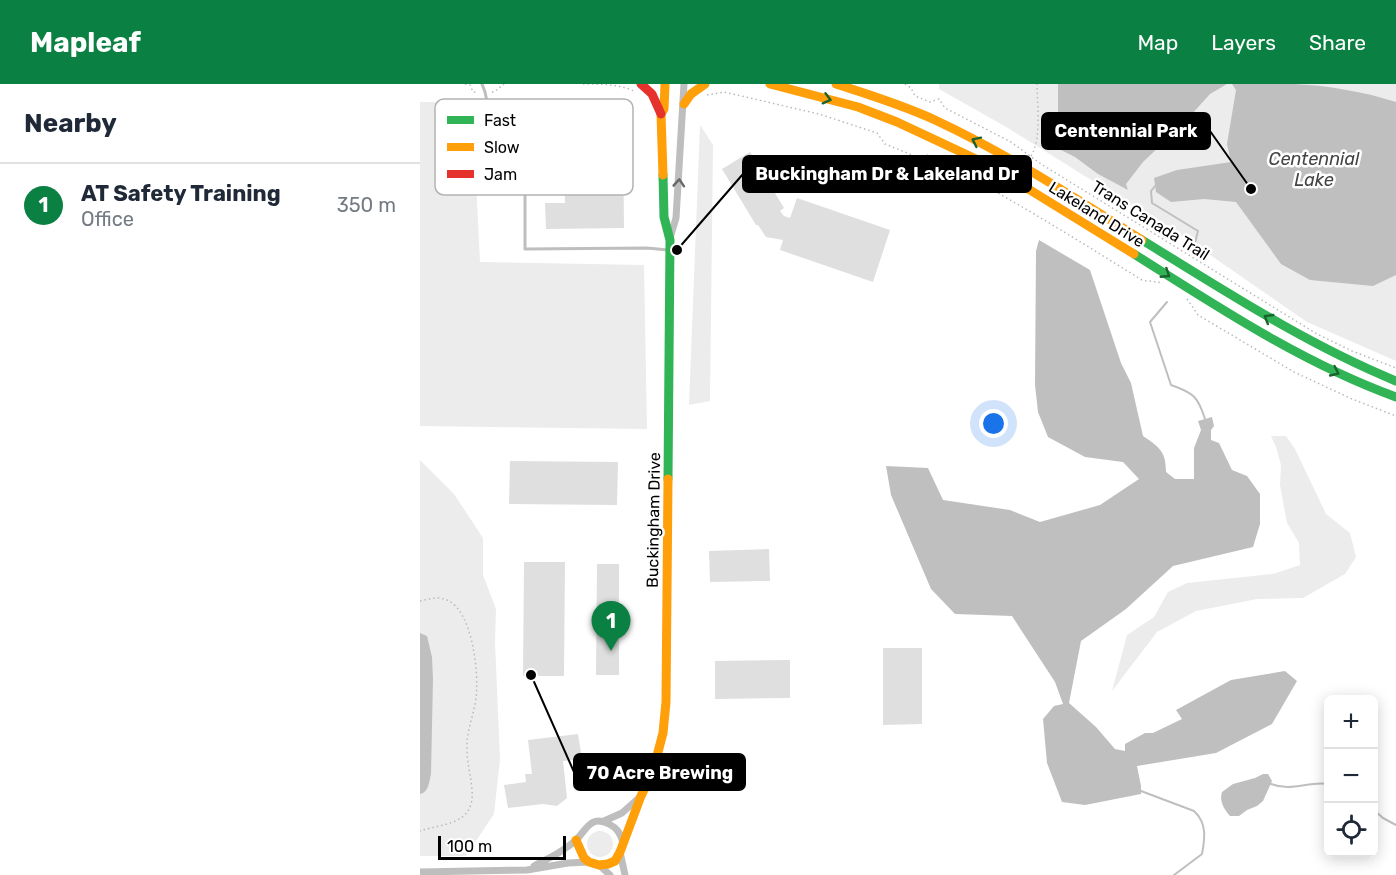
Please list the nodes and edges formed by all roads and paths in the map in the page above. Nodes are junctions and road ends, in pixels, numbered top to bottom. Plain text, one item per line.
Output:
1 (482, 84) edge
2 (583, 84) edge
3 (665, 84) edge
4 (684, 84) edge
5 (705, 84) edge
6 (770, 84) edge
7 (836, 84) edge
8 (905, 84) edge
9 (1037, 84) edge
10 (641, 89) edge
11 (705, 95) dead end
12 (486, 99) edge
13 (684, 104) junction
14 (661, 114) junction
15 (1030, 156) junction
16 (525, 195) edge
17 (670, 245) junction
18 (1163, 283) dead end
19 (1187, 298) dead end
20 (1396, 368) edge
21 (1396, 381) edge
22 (1396, 397) edge
23 (1396, 416) edge
24 (420, 601) edge
25 (641, 796) junction
26 (604, 821) junction
27 (420, 831) edge
28 (576, 840) junction
29 (622, 847) junction
30 (594, 864) junction
31 (527, 870) junction
32 (420, 872) edge
33 (610, 875) edge
34 (625, 875) edge

1 - 12 lane
2 - 10 path
3 - 14 main road, Buckingham Drive
4 - 13 street, Buckingham Drive
5 - 13 main road
6 -> 22 main road, Lakeland Drive
21 -> 7 main road, Lakeland Drive
8 - 15 path, Trans Canada Trail
9 - 15 path
10 - 14 main road
11 - 18 path
17 -> 13 street, Buckingham Drive
14 - 17 main road, Buckingham Drive
15 - 20 path, Trans Canada Trail
16 - 17 lane
17 - 25 main road, Buckingham Drive
19 - 23 path
24 - 27 path
25 - 26 street, Buckingham Drive
25 - 29 main road, Buckingham Drive
26 - 28 street
26 - 29 street
28 - 30 main road
28 - 31 street
29 - 30 main road
29 - 34 street
30 - 31 street
30 - 33 street
31 - 32 street

